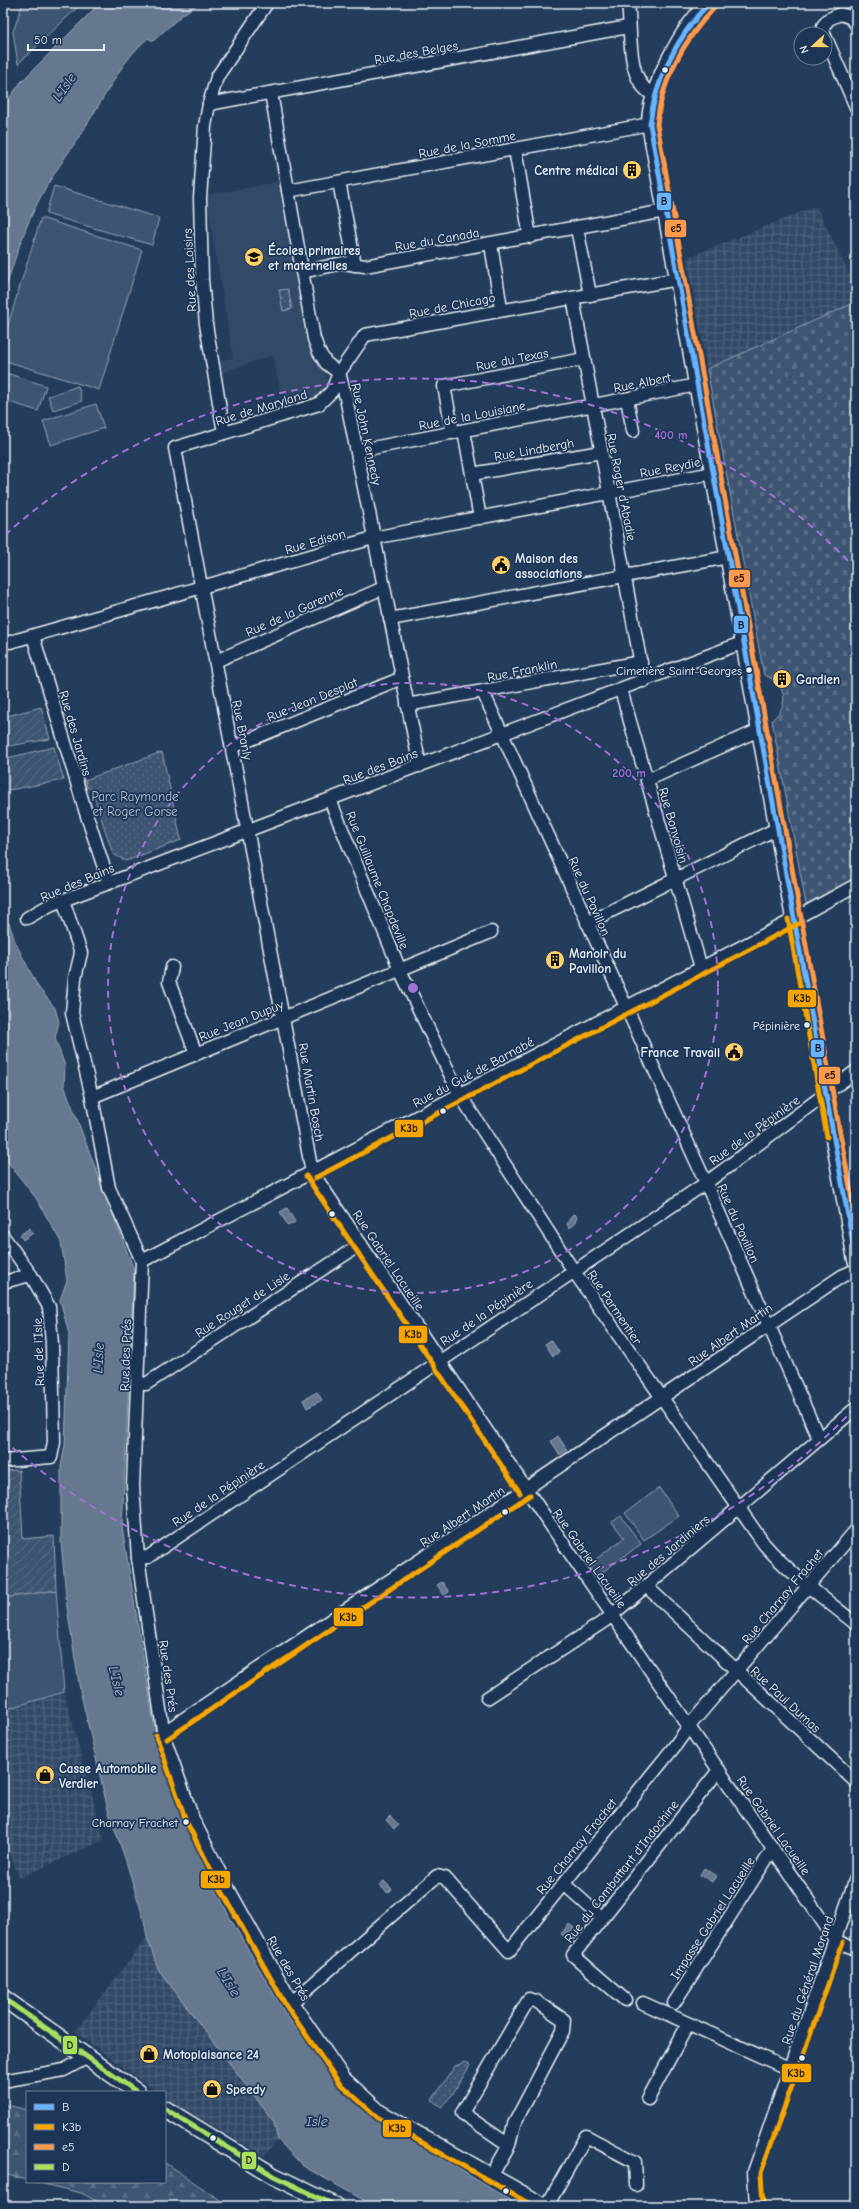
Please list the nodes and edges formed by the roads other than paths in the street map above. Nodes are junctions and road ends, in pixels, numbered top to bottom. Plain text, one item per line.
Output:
1 (267, 3) edge
2 (628, 3) edge
3 (709, 3) edge
4 (856, 24) edge
5 (823, 26) edge
6 (628, 27) junction
7 (833, 54) edge
8 (271, 92) junction
9 (654, 95) junction
10 (209, 104) junction
11 (856, 107) edge
12 (650, 124) junction
13 (514, 149) junction
14 (339, 182) junction
15 (288, 191) junction
16 (665, 210) junction
17 (576, 228) junction
18 (530, 236) junction
19 (491, 244) junction
20 (355, 265) junction
21 (302, 272) junction
22 (678, 279) junction
23 (590, 294) junction
24 (573, 298) junction
25 (501, 310) junction
26 (584, 359) junction
27 (339, 373) junction
28 (698, 385) junction
29 (627, 399) junction
30 (593, 406) junction
31 (633, 431) dead end
32 (458, 432) junction
33 (224, 433) junction
34 (175, 448) joint
35 (357, 451) junction
36 (601, 452) junction
37 (713, 473) junction
38 (472, 474) junction
39 (609, 493) junction
40 (480, 518) junction
41 (373, 538) junction
42 (728, 557) junction
43 (624, 576) junction
44 (202, 588) junction
45 (383, 588) junction
46 (390, 619) junction
47 (33, 636) junction
48 (10, 642) dead end
49 (744, 642) junction
50 (216, 661) junction
51 (640, 662) junction
52 (402, 678) junction
53 (644, 681) junction
54 (621, 690) junction
55 (483, 692) junction
56 (407, 705) junction
57 (759, 730) junction
58 (502, 735) junction
59 (232, 747) junction
60 (420, 766) junction
61 (647, 780) junction
62 (330, 800) junction
63 (778, 828) junction
64 (248, 831) junction
65 (675, 880) junction
66 (108, 883) junction
67 (856, 885) edge
68 (63, 900) junction
69 (27, 918) dead end
70 (795, 918) junction
71 (587, 923) junction
72 (491, 932) dead end
73 (172, 967) dead end
74 (701, 968) junction
75 (400, 970) junction
76 (625, 1006) junction
77 (284, 1017) junction
78 (196, 1054) junction
79 (856, 1071) edge
80 (826, 1094) junction
81 (460, 1095) junction
82 (92, 1097) junction
83 (312, 1172) junction
84 (706, 1183) junction
85 (3, 1236) edge
86 (361, 1244) junction
87 (855, 1253) edge
88 (142, 1261) junction
89 (574, 1270) junction
90 (856, 1270) edge
91 (31, 1275) junction
92 (3, 1282) edge
93 (768, 1324) junction
94 (440, 1361) junction
95 (138, 1383) junction
96 (661, 1399) junction
97 (856, 1408) edge
98 (819, 1439) junction
99 (3, 1461) edge
100 (526, 1490) junction
101 (738, 1509) junction
102 (856, 1530) edge
103 (138, 1558) junction
104 (646, 1586) junction
105 (809, 1586) junction
106 (612, 1614) junction
107 (856, 1624) edge
108 (736, 1672) junction
109 (487, 1698) dead end
110 (689, 1726) junction
111 (163, 1733) junction
112 (719, 1770) junction
113 (856, 1782) edge
114 (773, 1849) junction
115 (856, 1878) edge
116 (564, 1884) junction
117 (602, 1918) junction
118 (836, 1940) junction
119 (856, 1948) edge
120 (3, 1998) edge
121 (625, 2000) dead end
122 (291, 2001) junction
123 (674, 2003) dead end
124 (643, 2004) dead end
125 (688, 2024) junction
126 (88, 2057) junction
127 (790, 2070) junction
128 (3, 2081) edge
129 (135, 2091) edge
130 (648, 2099) dead end
131 (166, 2110) edge
132 (509, 2144) junction
133 (492, 2175) junction
134 (274, 2176) junction
135 (636, 2185) dead end
136 (315, 2206) edge
137 (336, 2206) edge
138 (547, 2206) edge
139 (756, 2206) edge

1 - 10 street, Rue des Loisirs
2 - 6 street
3 - 9 main road
4 - 5 street
6 - 8 street, Rue des Belges
6 - 9 street
7 - 11 street
8 - 10 street, Rue des Belges
8 - 15 street, Rue John Kennedy
9 - 12 main road
10 - 33 street, Rue des Loisirs
12 - 13 street, Rue de la Somme
12 - 16 main road
13 - 14 street, Rue de la Somme
13 - 18 street
14 - 15 street, Rue de la Somme
14 - 20 street
15 - 21 street, Rue John Kennedy
16 - 17 street, Rue du Canada
16 - 22 main road
17 - 18 street, Rue du Canada
17 - 23 street
18 - 19 street, Rue du Canada
19 - 20 street, Rue du Canada
19 - 25 street
20 - 21 street, Rue du Canada
21 - 27 street, Rue John Kennedy
22 - 23 street, Rue de Chicago
22 - 28 main road
23 - 24 street, Rue de Chicago
24 - 25 street, Rue de Chicago
24 - 26 street, Rue Roger d'Abadie
25 - 27 street, Rue de Chicago
26 - 30 street, Rue Roger d'Abadie
26 - 32 street, Rue du Texas
27 - 33 street, Rue de Maryland
27 - 35 street, Rue John Kennedy
28 - 29 street, Rue Albert
28 - 37 main road
29 - 30 street, Rue Albert
29 - 31 street
30 - 32 street, Rue de la Louisiane
30 - 36 street, Rue Roger d'Abadie
32 - 35 street, Rue de la Louisiane
32 - 38 street
33 - 34 street, Rue de Maryland
34 - 44 street, Rue Branly
35 - 41 street, Rue John Kennedy
36 - 38 street, Rue Lindbergh
36 - 39 street, Rue Roger d'Abadie
37 - 39 street, Rue Reydie
37 - 42 main road
38 - 40 street
39 - 40 street, Rue Edison
39 - 43 street, Rue Roger d'Abadie
40 - 41 street, Rue Edison
41 - 44 street, Rue Edison
41 - 45 street, Rue John Kennedy
42 - 43 street
42 - 49 main road
43 - 46 street
43 - 51 street, Rue Roger d'Abadie
44 - 47 street, Rue Edison
44 - 50 street, Rue Branly
45 - 46 street, Rue John Kennedy
45 - 50 street, Rue de la Garenne
46 - 52 street, Rue John Kennedy
47 - 48 street, Rue Edison
47 - 66 street, Rue des Jardins
49 - 53 street, Rue des Bains
49 - 57 main road
50 - 59 street, Rue Branly
51 - 53 street, Rue Roger d'Abadie
51 - 55 street, Rue Franklin
52 - 56 street, Rue John Kennedy
52 - 59 street, Rue Jean Desplat
53 - 54 street, Rue des Bains
54 - 58 street, Rue des Bains
54 - 61 street, Rue Bonvoisin
55 - 56 street, Rue Franklin
55 - 58 street, Rue du Pavillon
56 - 60 street, Rue John Kennedy
57 - 61 street
57 - 63 main road
58 - 60 street, Rue des Bains
58 - 71 street, Rue du Pavillon
59 - 64 street, Rue Branly
60 - 62 street, Rue des Bains
61 - 65 street, Rue Bonvoisin
62 - 64 street, Rue des Bains
62 - 75 street, Rue Guillaume Chapdeville
63 - 65 street
63 - 70 main road
64 - 66 street, Rue des Bains
64 - 77 street, Rue Branly
65 - 71 street
65 - 74 street, Rue Bonvoisin
66 - 68 street, Rue des Bains
67 - 70 street, Rue du Gué de Barnabé
68 - 69 street, Rue des Bains
68 - 82 street, Rue des Prés
70 - 74 street, Rue du Gué de Barnabé
70 - 80 main road
71 - 76 street, Rue du Pavillon
72 - 75 street, Rue Jean Dupuy
73 - 78 street
74 - 76 street, Rue du Gué de Barnabé
75 - 77 street, Rue Jean Dupuy
75 - 81 street, Rue Parmentier
76 - 81 street, Rue du Gué de Barnabé
76 - 84 street, Rue du Pavillon
77 - 78 street, Rue Jean Dupuy
77 - 83 street, Rue Martin Bosch
78 - 82 street, Rue Jean Dupuy
79 - 80 street, Rue de la Pépinière
80 - 84 street, Rue de la Pépinière
80 - 87 main road
81 - 83 street, Rue du Gué de Barnabé
81 - 89 street, Rue Parmentier
82 - 88 street, Rue des Prés
83 - 86 street, Rue Gabriel Lacueille
83 - 88 street, Rue du Gué de Barnabé
84 - 89 street, Rue de la Pépinière
84 - 93 street, Rue du Pavillon
85 - 91 street, Rue de l'Isle
86 - 94 street, Rue Gabriel Lacueille
86 - 95 street, Rue Rouget de Lisle
88 - 95 street, Rue des Prés
89 - 94 street, Rue de la Pépinière
89 - 96 street, Rue Parmentier
90 - 93 street, Rue Albert Martin
91 - 92 street
91 - 99 street, Rue de l'Isle
93 - 96 street, Rue Albert Martin
93 - 98 street, Rue du Pavillon
94 - 100 street, Rue Gabriel Lacueille
94 - 103 street, Rue de la Pépinière
95 - 103 street, Rue des Prés
96 - 100 street, Rue Albert Martin
96 - 101 street, Rue Parmentier
97 - 98 street, Rue des Jardiniers
98 - 101 street, Rue des Jardiniers
100 - 106 street, Rue Gabriel Lacueille
100 - 111 street, Rue Albert Martin
101 - 104 street, Rue des Jardiniers
101 - 105 street, Rue Parmentier
102 - 105 street, Rue Charnay Frachet
103 - 111 street, Rue des Prés
104 - 106 street, Rue des Jardiniers
104 - 108 street, Rue Paul Dumas
105 - 107 street, Rue Parmentier
105 - 108 street, Rue Charnay Frachet
106 - 109 street, Rue des Jardiniers
106 - 110 street, Rue Gabriel Lacueille
108 - 110 street, Rue Charnay Frachet
108 - 113 street, Rue Paul Dumas
110 - 112 street, Rue Gabriel Lacueille
110 - 116 street, Rue Charnay Frachet
111 - 122 street, Rue des Prés
112 - 114 street, Rue Gabriel Lacueille
112 - 117 street, Rue du Combattant d'Indochine
114 - 118 street, Rue Gabriel Lacueille
114 - 123 street, Impasse Gabriel Lacueille
115 - 118 street, Rue du Général Morand
116 - 117 street
116 - 122 street, Rue Charnay Frachet
117 - 121 street, Rue du Combattant d'Indochine
118 - 119 street
118 - 127 street, Rue du Général Morand
120 - 126 main road
122 - 133 street, Rue des Prés
124 - 125 street
125 - 127 street
125 - 130 street
126 - 128 street
126 - 129 main road
127 - 139 street, Rue du Général Morand
131 - 134 main road
132 - 132 street
132 - 133 street
133 - 138 street, Rue des Prés
134 - 136 main road
134 - 137 main road
135 - 138 street

